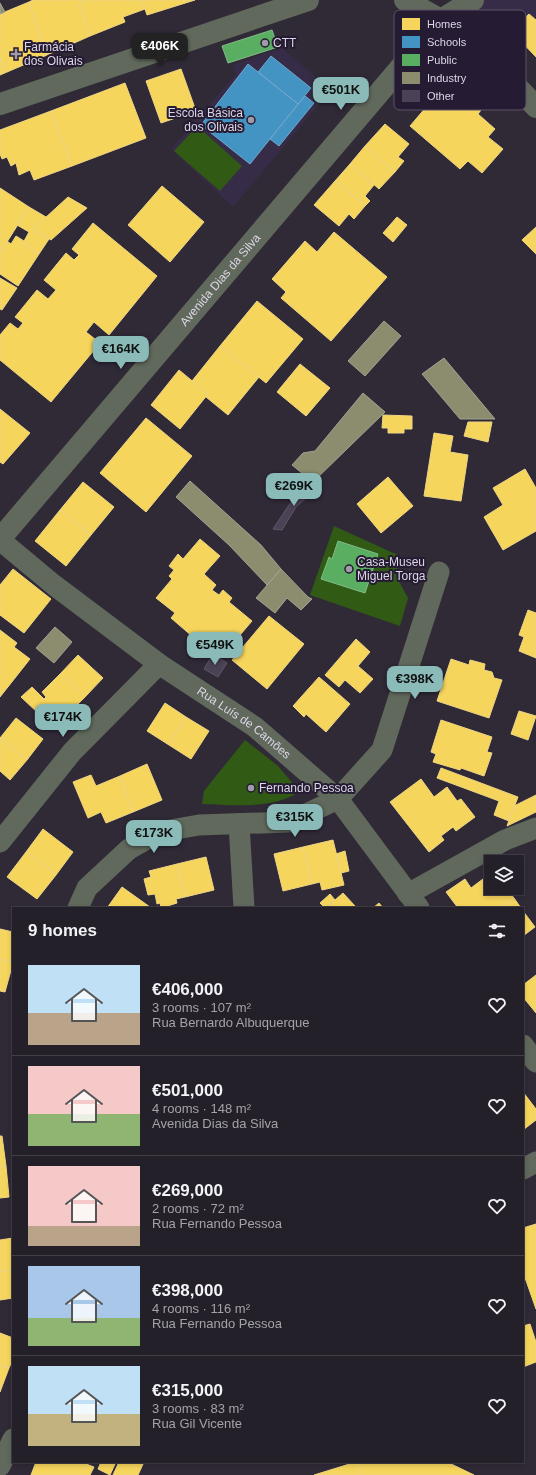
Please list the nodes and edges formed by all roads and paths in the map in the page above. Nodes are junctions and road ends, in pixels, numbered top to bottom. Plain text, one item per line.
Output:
1 (308, 0) edge
2 (405, 0) edge
3 (474, 0) edge
4 (423, 10) edge
5 (458, 10) edge
6 (394, 75) edge
7 (526, 96) edge
8 (0, 104) edge
9 (536, 107) edge
10 (0, 540) edge
11 (439, 572) dead end
12 (159, 664) junction
13 (338, 799) junction
14 (239, 824) junction
15 (536, 828) edge
16 (0, 842) edge
17 (413, 901) edge
18 (78, 907) edge
19 (244, 907) edge
20 (524, 1046) edge
21 (536, 1062) edge
22 (536, 1162) edge
23 (524, 1168) edge
24 (12, 1441) edge
25 (0, 1466) edge

1 - 8 street
2 - 4 street
3 - 5 street, Avenida Dias da Silva
6 - 10 street, Avenida Dias da Silva
7 - 9 street
10 - 12 street, Rua Luís de Camões
11 - 13 street
12 - 13 street, Rua Luís de Camões
12 - 16 street
13 - 14 street
13 - 17 street, Rua Luís de Camões
14 - 18 street
14 - 19 street
15 - 17 street
20 - 21 street
22 - 23 street
24 - 25 street

